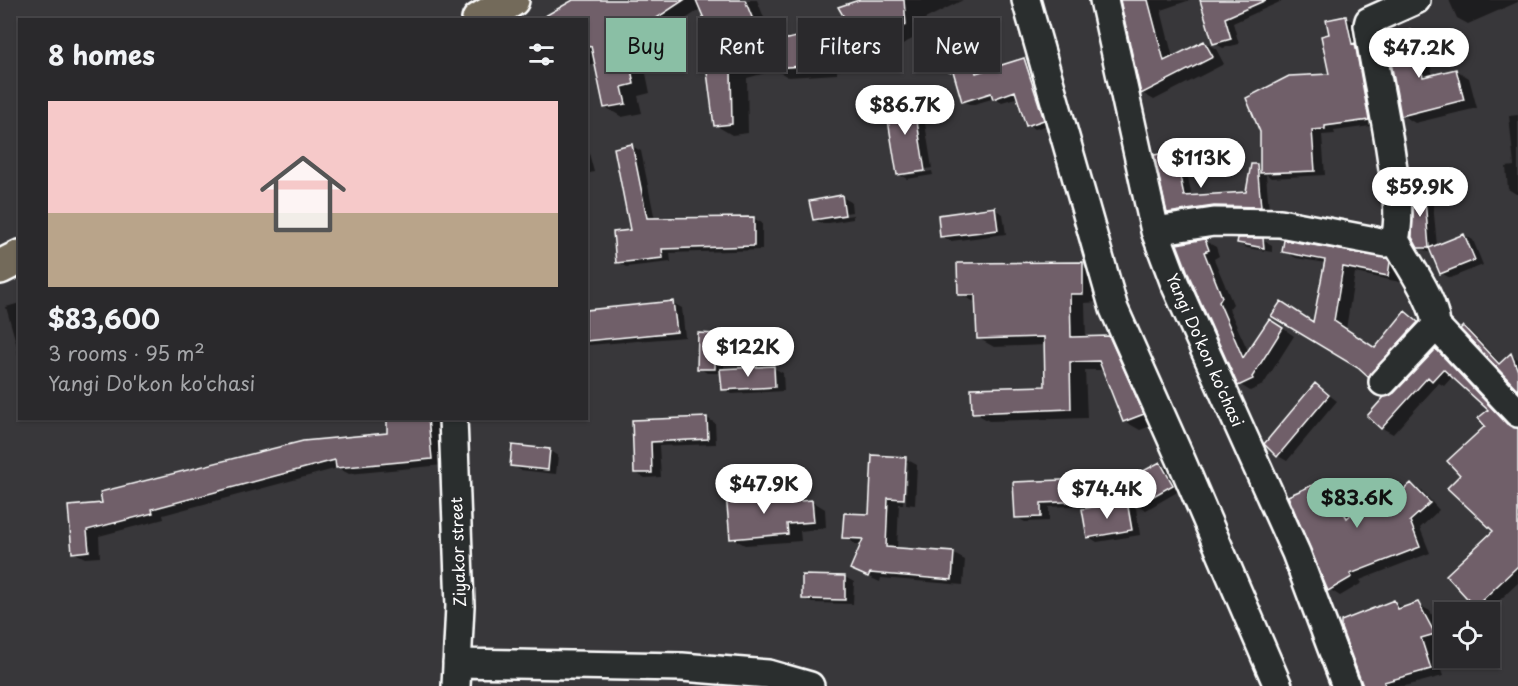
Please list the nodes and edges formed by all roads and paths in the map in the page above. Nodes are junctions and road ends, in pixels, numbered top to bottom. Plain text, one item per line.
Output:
1 (512, 0) edge
2 (1026, 0) edge
3 (1104, 0) edge
4 (1416, 0) edge
5 (482, 18) edge
6 (1155, 231) junction
7 (1395, 240) junction
8 (18, 258) edge
9 (0, 267) edge
10 (1436, 326) junction
11 (1383, 382) dead end
12 (1518, 413) edge
13 (453, 420) edge
14 (456, 674) edge
15 (810, 686) edge
16 (1278, 686) edge
17 (1346, 686) edge

1 - 5 main road
2 - 16 street
3 - 6 street, Yangi Do'kon ko'chasi
4 - 7 street
6 - 7 street
6 - 17 street, Yangi Do'kon ko'chasi
7 - 10 street
8 - 9 main road
10 - 11 street
10 - 12 street
13 - 14 street, Ziyakor street
14 - 15 street

